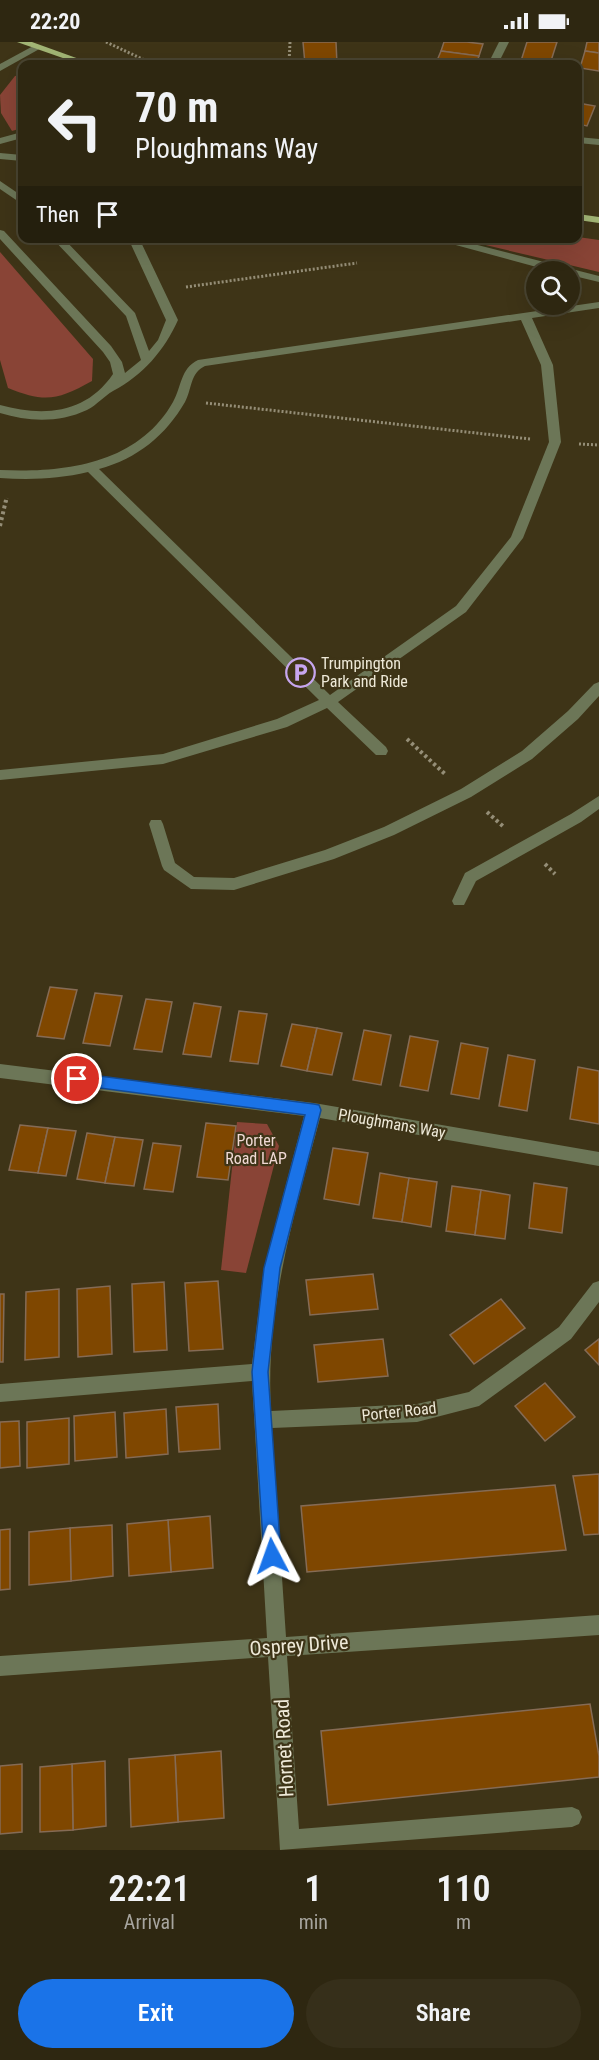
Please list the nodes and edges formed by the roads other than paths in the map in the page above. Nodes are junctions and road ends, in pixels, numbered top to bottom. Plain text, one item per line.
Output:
1 (22, 42) edge
2 (504, 42) edge
3 (38, 47) junction
4 (76, 60) edge
5 (495, 60) edge
6 (0, 68) edge
7 (18, 136) edge
8 (582, 140) edge
9 (0, 141) edge
10 (599, 142) edge
11 (0, 156) edge
12 (18, 158) edge
13 (0, 184) edge
14 (18, 198) edge
15 (582, 218) edge
16 (599, 220) edge
17 (0, 233) edge
18 (62, 243) edge
19 (135, 243) edge
20 (455, 243) edge
21 (526, 261) edge
22 (580, 274) edge
23 (599, 279) edge
24 (599, 305) edge
25 (525, 316) junction
26 (147, 361) junction
27 (112, 388) junction
28 (0, 410) edge
29 (92, 468) junction
30 (0, 474) edge
31 (599, 687) edge
32 (330, 701) junction
33 (381, 751) dead end
34 (0, 775) edge
35 (599, 801) edge
36 (156, 824) dead end
37 (459, 902) dead end
38 (0, 1071) edge
39 (314, 1110) junction
40 (599, 1159) edge
41 (599, 1289) edge
42 (260, 1372) junction
43 (0, 1392) edge
44 (263, 1420) junction
45 (599, 1625) edge
46 (278, 1646) junction
47 (0, 1666) edge
48 (572, 1817) dead end
49 (290, 1845) edge

1 - 3 main road
2 - 5 street
3 - 4 main road
3 - 6 street
7 - 9 street
8 - 10 street
11 - 12 street
13 - 14 street
15 - 16 main road
17 - 27 street
18 - 26 street
19 - 26 street
20 - 21 street
22 - 23 street
24 - 25 street
25 - 29 street
25 - 32 street
26 - 27 street
27 - 28 street
29 - 30 street
29 - 32 street
31 - 36 street
32 - 33 street
32 - 34 street
35 - 37 street
38 - 39 street, Ploughmans Way
39 - 40 street, Ploughmans Way
39 - 42 street
41 - 44 street, Porter Road
42 - 43 street
42 - 44 street
44 - 46 street
45 - 46 street, Osprey Drive
46 - 47 street, Osprey Drive
46 - 49 street, Hornet Road
48 - 49 street

